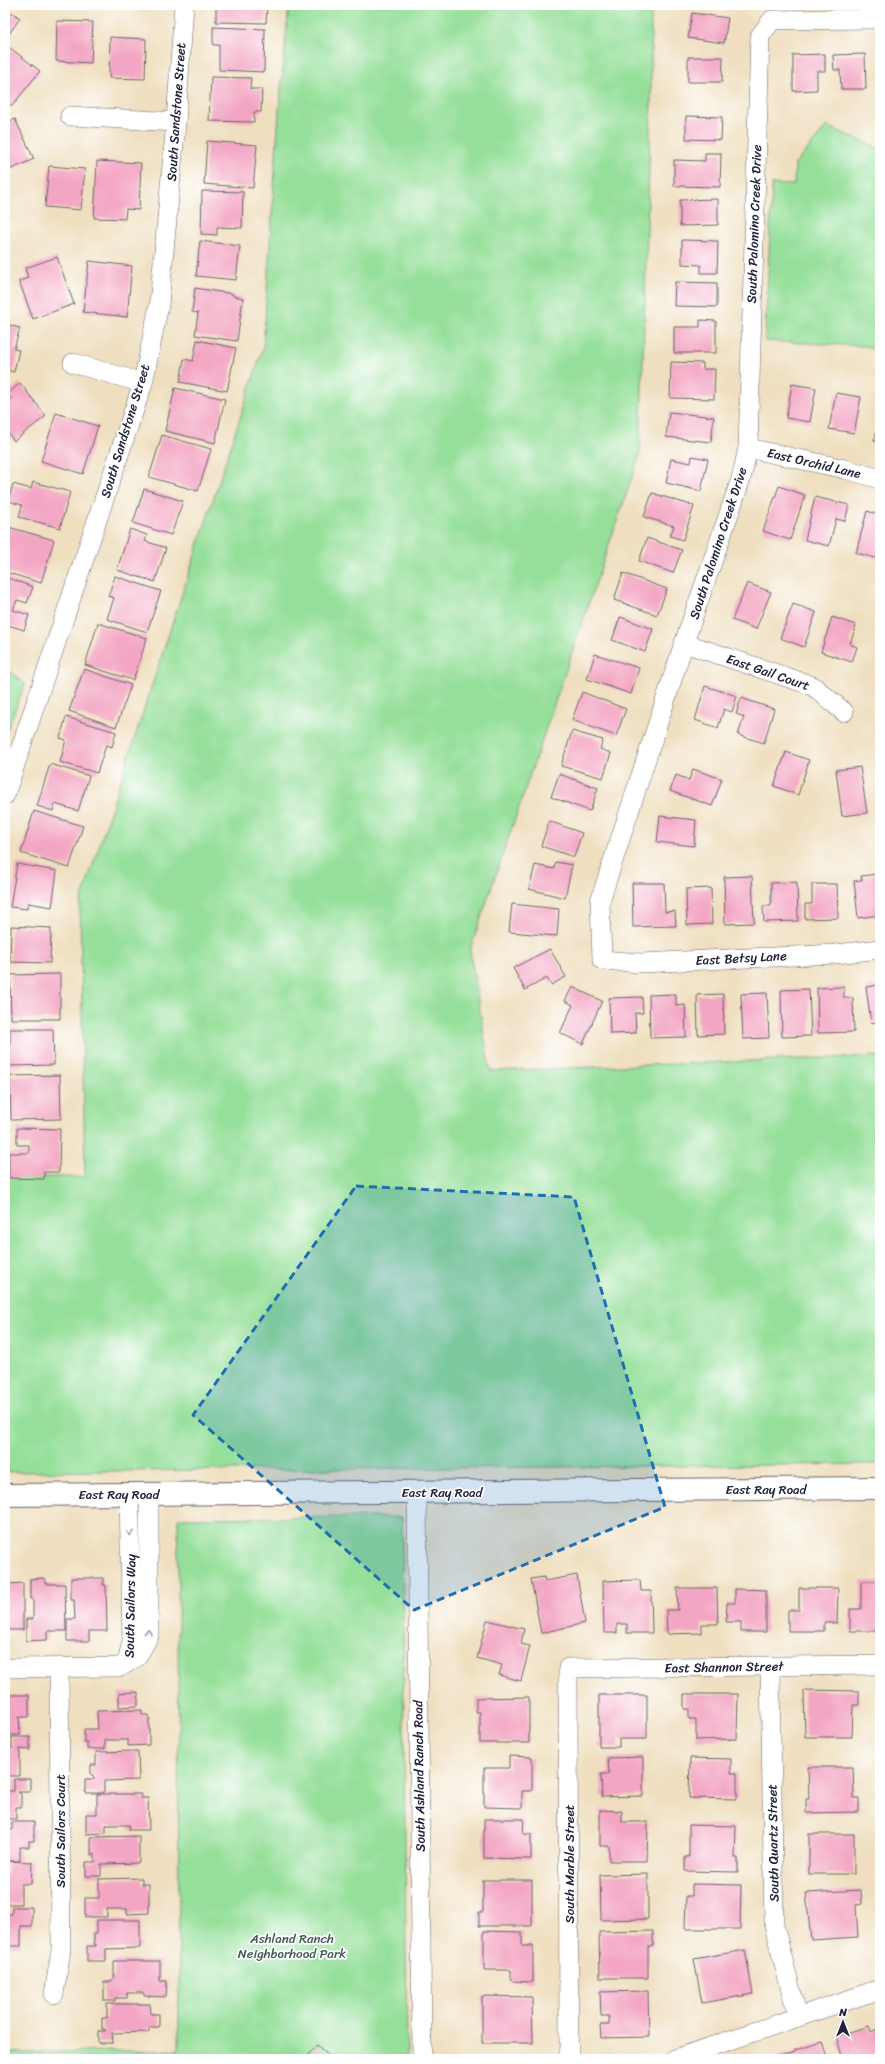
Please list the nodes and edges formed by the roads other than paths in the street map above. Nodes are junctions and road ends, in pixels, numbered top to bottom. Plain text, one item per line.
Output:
1 (184, 5) edge
2 (880, 19) edge
3 (70, 116) dead end
4 (176, 122) junction
5 (73, 363) dead end
6 (143, 383) junction
7 (748, 448) junction
8 (880, 479) edge
9 (684, 643) junction
10 (844, 712) dead end
11 (5, 795) edge
12 (880, 949) edge
13 (602, 960) joint
14 (880, 1488) edge
15 (416, 1492) junction
16 (139, 1494) junction
17 (5, 1495) edge
18 (880, 1665) edge
19 (770, 1666) junction
20 (5, 1668) edge
21 (59, 1668) junction
22 (568, 1668) joint
23 (880, 1989) edge
24 (54, 1994) dead end
25 (798, 2017) junction
26 (422, 2059) edge
27 (569, 2059) edge
28 (675, 2059) edge

1 - 4 street, South Sandstone Street
2 - 7 street, South Palomino Creek Drive
3 - 4 street
4 - 6 street, South Sandstone Street
5 - 6 street
6 - 11 street, South Sandstone Street
7 - 8 street, East Orchid Lane
7 - 9 street, South Palomino Creek Drive
9 - 10 street, East Gail Court
9 - 13 street, South Palomino Creek Drive
12 - 13 street, East Betsy Lane
14 - 15 main road, East Ray Road
15 - 16 main road, East Ray Road
15 - 26 street, South Ashland Ranch Road
16 - 17 main road, East Ray Road
16 - 21 street, South Sailors Way
18 - 19 street, East Shannon Street
19 - 22 street, East Shannon Street
19 - 25 street, South Quartz Street
20 - 21 street
21 - 24 street, South Sailors Court
22 - 27 street, South Marble Street
23 - 25 street
25 - 28 street

